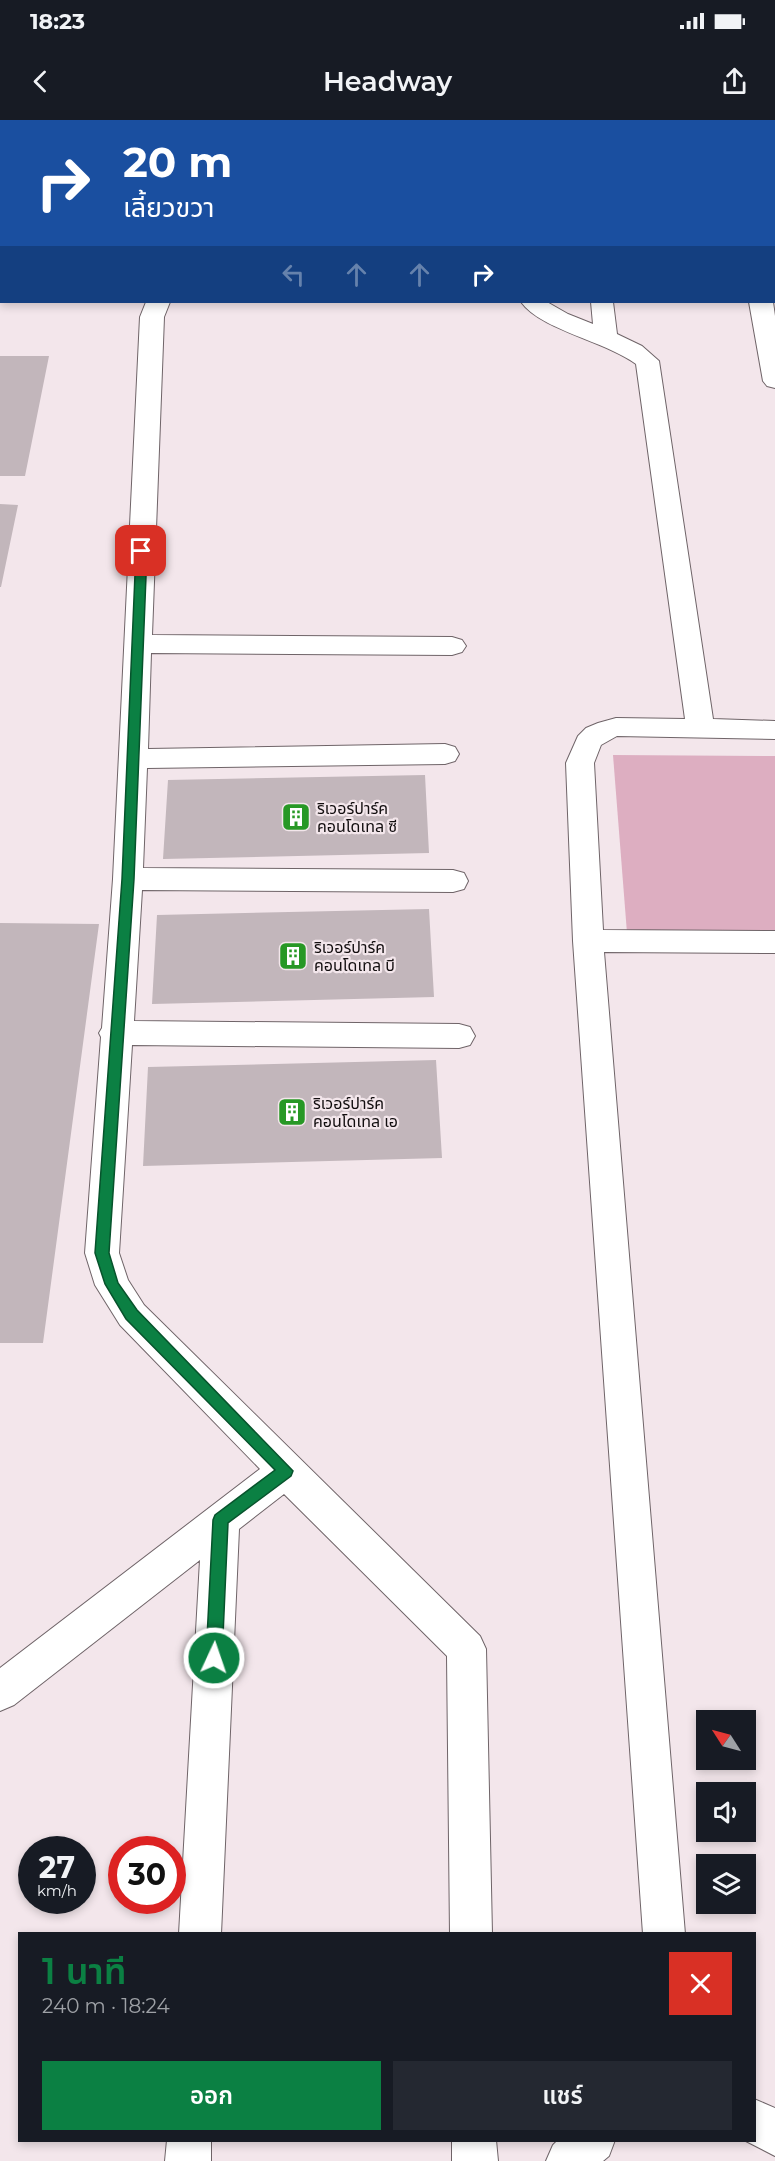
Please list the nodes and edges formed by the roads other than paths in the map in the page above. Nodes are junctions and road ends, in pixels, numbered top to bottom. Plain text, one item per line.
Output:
1 (158, 303) edge
2 (535, 303) edge
3 (602, 303) edge
4 (761, 303) edge
5 (606, 336) junction
6 (775, 381) edge
7 (137, 644) junction
8 (452, 646) dead end
9 (700, 729) junction
10 (775, 730) edge
11 (445, 754) dead end
12 (133, 759) junction
13 (128, 879) junction
14 (453, 881) dead end
15 (588, 941) junction
16 (775, 942) edge
17 (115, 1033) junction
18 (459, 1036) dead end
19 (286, 1471) junction
20 (221, 1520) junction
21 (0, 1692) edge
22 (200, 1932) edge
23 (471, 1932) edge
24 (664, 1932) edge
25 (756, 2122) edge
26 (775, 2134) edge
27 (189, 2142) edge
28 (474, 2142) edge
29 (591, 2142) edge
30 (188, 2161) edge
31 (475, 2161) edge
32 (569, 2161) edge

1 - 7 street
2 - 5 street
3 - 5 street
4 - 6 street
5 - 9 street
7 - 8 street
7 - 12 street
9 - 10 street
9 - 15 street
11 - 12 street
12 - 13 street
13 - 14 street
13 - 17 street
15 - 16 street
15 - 24 street
17 - 18 street
17 - 19 street
19 - 20 street
19 - 23 street
20 - 21 street
20 - 22 street
25 - 26 street
27 - 30 street
28 - 31 street
29 - 32 street

